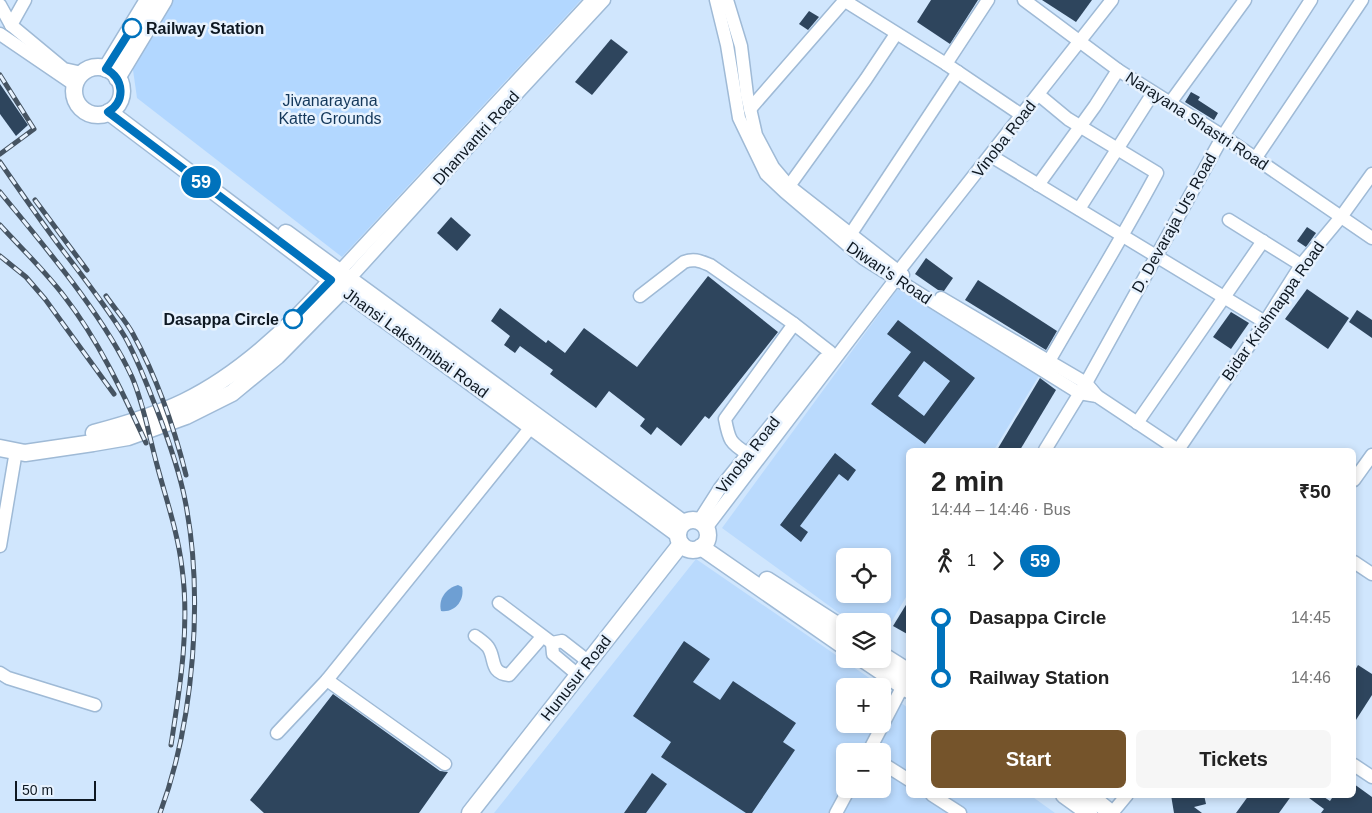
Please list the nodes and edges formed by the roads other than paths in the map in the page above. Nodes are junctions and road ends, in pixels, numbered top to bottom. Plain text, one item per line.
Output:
1 (25, 0) edge
2 (148, 0) edge
3 (164, 0) edge
4 (592, 0) edge
5 (604, 0) edge
6 (716, 0) edge
7 (727, 0) edge
8 (845, 0) edge
9 (988, 0) edge
10 (1024, 0) edge
11 (1112, 0) edge
12 (1311, 0) edge
13 (1362, 0) edge
14 (1244, 4) edge
15 (0, 5) edge
16 (11, 25) junction
17 (0, 34) edge
18 (896, 34) junction
19 (1081, 42) junction
20 (946, 64) junction
21 (1118, 70) junction
22 (958, 72) junction
23 (112, 73) junction
24 (78, 79) junction
25 (1153, 93) junction
26 (510, 95) junction
27 (1038, 95) junction
28 (1170, 102) junction
29 (112, 109) junction
30 (750, 109) junction
31 (1023, 116) junction
32 (1080, 126) junction
33 (1223, 136) junction
34 (1117, 149) junction
35 (990, 156) junction
36 (1255, 159) junction
37 (1372, 174) edge
38 (1038, 184) junction
39 (789, 186) junction
40 (1079, 209) junction
41 (1341, 216) junction
42 (1229, 220) dead end
43 (850, 235) junction
44 (1124, 236) junction
45 (1372, 238) edge
46 (1263, 241) junction
47 (1156, 255) junction
48 (1301, 265) junction
49 (896, 275) junction
50 (341, 280) junction
51 (640, 296) dead end
52 (1224, 296) junction
53 (1265, 322) junction
54 (794, 324) junction
55 (830, 352) junction
56 (1046, 367) junction
57 (1082, 388) junction
58 (1137, 423) junction
59 (531, 427) junction
60 (0, 437) edge
61 (1046, 448) edge
62 (1175, 448) edge
63 (1179, 448) edge
64 (8, 449) edge
65 (748, 454) junction
66 (1372, 455) edge
67 (1356, 477) edge
68 (693, 536) junction
69 (0, 546) edge
70 (1356, 563) edge
71 (1372, 574) edge
72 (499, 603) dead end
73 (836, 624) edge
74 (475, 636) dead end
75 (836, 639) edge
76 (547, 640) junction
77 (589, 662) junction
78 (891, 664) edge
79 (881, 668) edge
80 (0, 673) edge
81 (578, 675) junction
82 (327, 680) junction
83 (906, 680) edge
84 (906, 680) edge
85 (906, 683) edge
86 (95, 705) dead end
87 (277, 733) dead end
88 (873, 743) edge
89 (445, 764) dead end
90 (1356, 766) edge
91 (891, 769) edge
92 (1372, 777) edge
93 (906, 778) edge
94 (844, 798) edge
95 (937, 798) edge
96 (1068, 798) edge
97 (1093, 798) edge
98 (1124, 798) edge
99 (470, 813) edge
100 (484, 813) edge
101 (836, 813) edge
102 (960, 813) edge
103 (1089, 813) edge
104 (1112, 813) edge

1 - 16 street
2 - 23 main road
3 - 23 main road
4 - 26 street, Dhanvantri Road
5 - 26 street, Dhanvantri Road
6 - 49 street, Diwan's Road
7 - 30 street
8 - 18 street
8 - 30 street
9 - 20 street
10 - 19 street, Narayana Shastri Road
11 - 19 street, Vinoba Road
12 - 33 street, D. Devaraja Urs Road
13 - 36 street
14 - 28 street
15 - 16 street
16 - 24 street
17 - 24 street
18 - 20 street
18 - 39 street
19 - 21 street, Narayana Shastri Road
19 - 27 street, Vinoba Road
20 - 22 street
21 - 25 street, Narayana Shastri Road
21 - 32 street
22 - 31 street
22 - 43 street
23 - 24 main road
23 - 29 main road
24 - 29 main road
25 - 28 street, Narayana Shastri Road
25 - 34 street
26 - 50 street, Dhanvantri Road
27 - 31 street, Vinoba Road
27 - 32 street
28 - 33 street, Narayana Shastri Road
29 - 50 main road, Jhansi Lakshmibai Road
30 - 39 street
31 - 35 street, Vinoba Road
32 - 34 street
32 - 38 street
33 - 36 street, Narayana Shastri Road
33 - 47 street, D. Devaraja Urs Road
34 - 40 street
34 - 44 street
35 - 38 street
35 - 49 street, Vinoba Road
36 - 41 street, Narayana Shastri Road
37 - 41 street, Bidar Krishnappa Road
38 - 40 street
39 - 43 street
40 - 44 street
41 - 45 street, Narayana Shastri Road
41 - 48 street, Bidar Krishnappa Road
42 - 46 street
43 - 49 street
44 - 47 street
44 - 56 street
46 - 48 street
46 - 52 street
47 - 52 street
47 - 57 street, D. Devaraja Urs Road
48 - 53 street, Bidar Krishnappa Road
49 - 55 street, Vinoba Road
49 - 56 street, Diwan's Road
49 - 68 street, Vinoba Road
50 - 59 main road, Jhansi Lakshmibai Road
50 - 60 main road
50 - 64 main road
50 - 68 main road, Jhansi Lakshmibai Road
51 - 54 street
52 - 53 street
52 - 58 street
53 - 63 street, Bidar Krishnappa Road
54 - 55 street
54 - 65 street
55 - 65 street, Vinoba Road
56 - 57 street, Diwan's Road
57 - 58 street
57 - 61 street, D. Devaraja Urs Road
58 - 62 street
59 - 68 main road, Jhansi Lakshmibai Road
59 - 82 street
64 - 69 street
65 - 68 street, Vinoba Road
66 - 67 street
68 - 73 main road, Jhansi Lakshmibai Road
68 - 75 main road, Jhansi Lakshmibai Road
68 - 77 main road, Hunusur Road
68 - 100 main road
70 - 71 street
72 - 76 street
74 - 76 street
76 - 77 street
76 - 81 street
77 - 81 main road, Hunusur Road
78 - 83 main road
79 - 84 main road
80 - 86 street
81 - 99 main road, Hunusur Road
82 - 87 street
82 - 89 street
85 - 88 street
90 - 92 street
91 - 93 street
94 - 101 street
95 - 102 street
96 - 103 main road
97 - 104 main road
98 - 104 street

